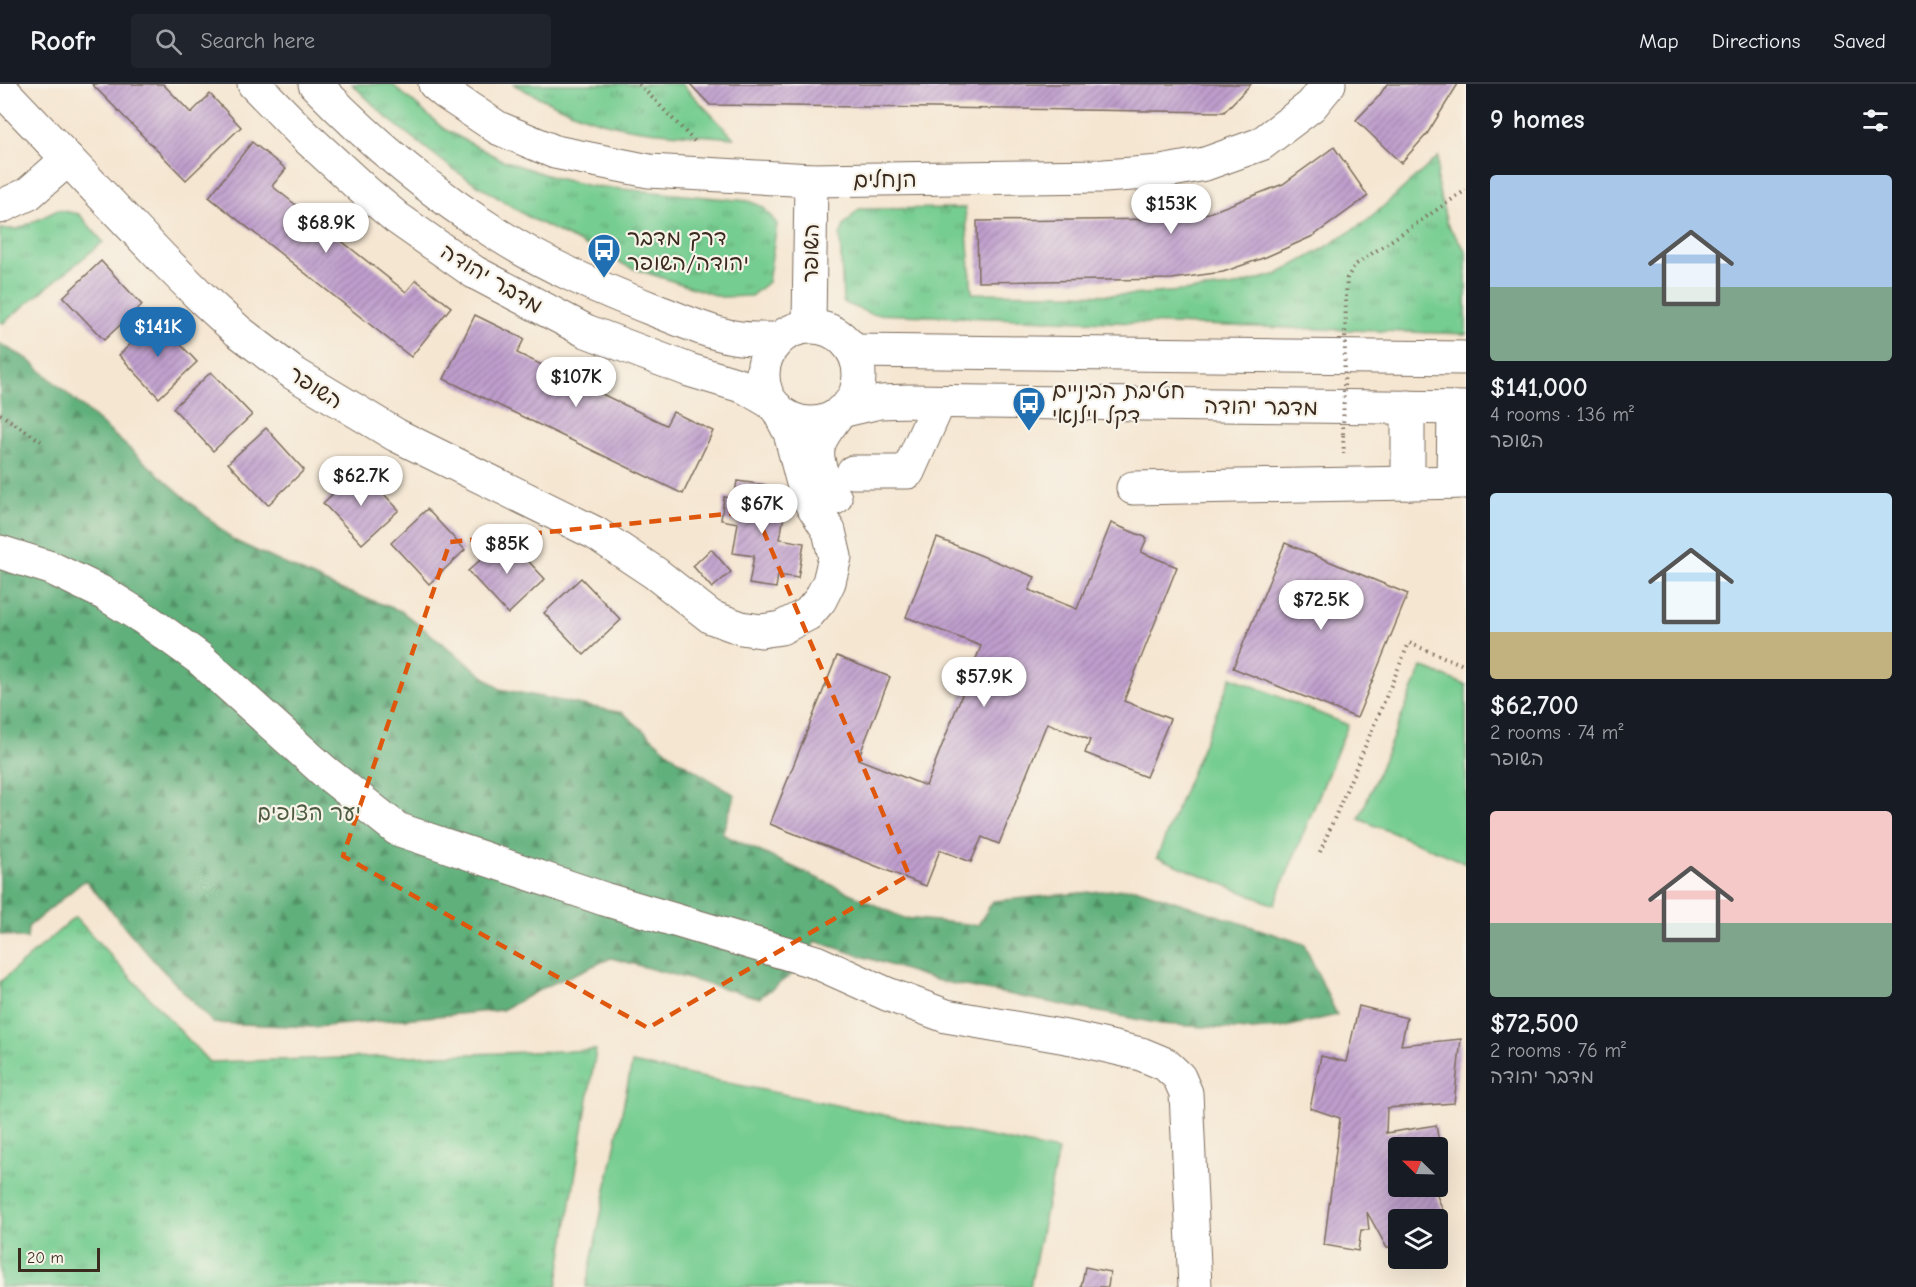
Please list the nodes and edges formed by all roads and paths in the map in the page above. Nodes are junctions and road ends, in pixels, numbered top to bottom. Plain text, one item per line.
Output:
1 (254, 84) edge
2 (315, 84) edge
3 (435, 84) edge
4 (639, 84) edge
5 (1329, 84) edge
6 (0, 88) edge
7 (68, 159) junction
8 (728, 175) junction
9 (811, 180) junction
10 (1466, 190) edge
11 (0, 207) edge
12 (809, 326) junction
13 (779, 339) junction
14 (853, 351) junction
15 (1466, 358) edge
16 (939, 402) junction
17 (775, 405) junction
18 (1408, 407) junction
19 (1460, 408) edge
20 (839, 413) junction
21 (0, 414) edge
22 (41, 441) dead end
23 (1346, 459) dead end
24 (854, 472) dead end
25 (1459, 482) edge
26 (1408, 483) junction
27 (1133, 488) dead end
28 (0, 552) edge
29 (694, 604) junction
30 (1466, 666) edge
31 (1320, 852) dead end
32 (1196, 1287) edge

1 - 17 street, מדבר יהודה
2 - 13 street, מדבר יהודה
3 - 8 street, הנחלים
4 - 8 path
5 - 9 street, הנחלים
6 - 7 street, השופר
7 - 11 street
7 - 29 street, השופר
8 - 9 street, הנחלים
9 - 12 street, השופר
10 - 23 path, bridge
12 - 13 street
12 - 14 street
13 - 17 street
14 - 15 street
14 - 20 street
16 - 18 street, מדבר יהודה
16 - 20 street, מדבר יהודה
16 - 24 street
17 - 20 street
17 - 29 street, השופר
18 - 19 street, מדבר יהודה
18 - 26 street
19 - 25 street
20 - 29 street, השופר
21 - 22 path
25 - 26 street
26 - 27 street
28 - 32 street
30 - 31 path

